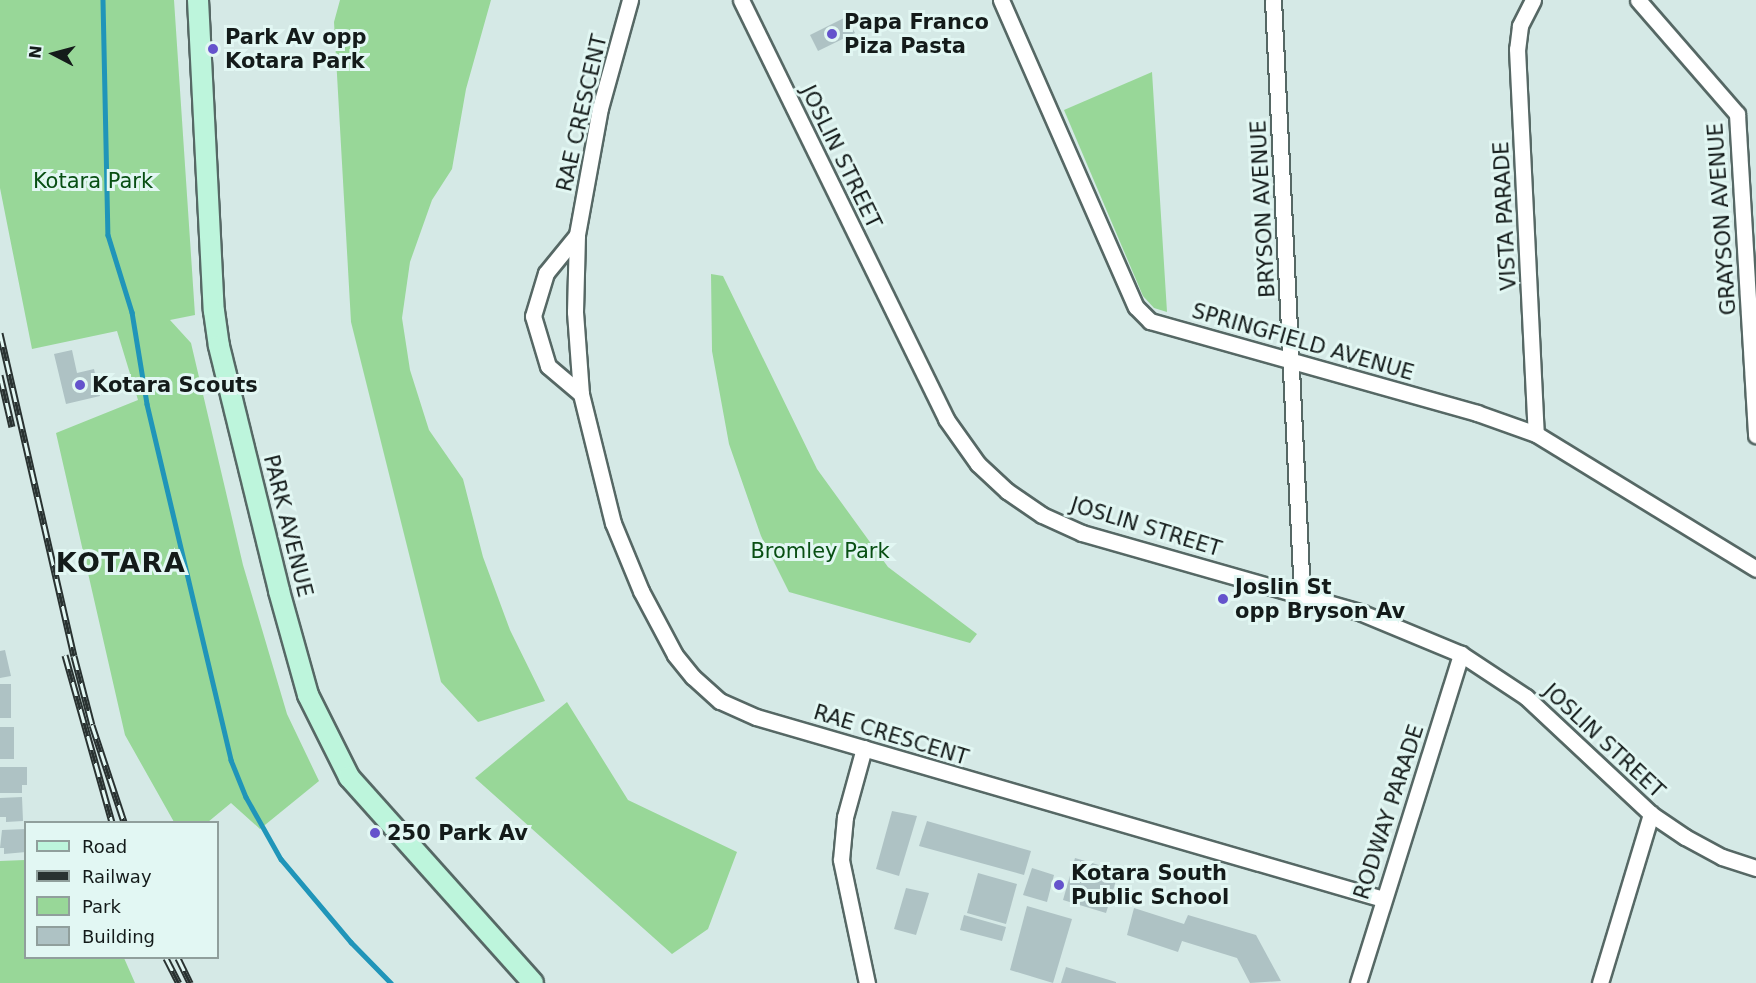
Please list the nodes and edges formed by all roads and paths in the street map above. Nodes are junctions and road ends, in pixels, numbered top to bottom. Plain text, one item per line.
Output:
1 (198, 0) edge
2 (630, 0) edge
3 (741, 0) edge
4 (1001, 0) edge
5 (1274, 0) edge
6 (1533, 0) edge
7 (1638, 0) edge
8 (577, 235) junction
9 (1754, 338) edge
10 (1291, 360) junction
11 (581, 394) junction
12 (1536, 434) junction
13 (1756, 435) edge
14 (1756, 564) edge
15 (1302, 595) junction
16 (1461, 654) junction
17 (864, 748) junction
18 (1650, 813) junction
19 (1756, 868) edge
20 (1383, 899) junction
21 (533, 983) edge
22 (867, 983) edge
23 (1358, 983) edge
24 (1600, 983) edge

1 - 21 main road, PARK AVENUE
2 - 8 street, RAE CRESCENT
3 - 15 street, JOSLIN STREET
4 - 10 street, SPRINGFIELD AVENUE
5 - 10 street, BRYSON AVENUE
6 - 12 street, VISTA PARADE
7 - 9 street, GRAYSON AVENUE
8 - 11 street, RAE CRESCENT
8 - 11 street, RAE CRESCENT
9 - 13 street, GRAYSON AVENUE
10 - 12 street, SPRINGFIELD AVENUE
10 - 15 street, BRYSON AVENUE
11 - 17 street, RAE CRESCENT
12 - 14 street, SPRINGFIELD AVENUE
15 - 16 street, JOSLIN STREET
16 - 18 street, JOSLIN STREET
16 - 20 street, RODWAY PARADE
17 - 20 street, RAE CRESCENT
17 - 22 street
18 - 19 street, JOSLIN STREET
18 - 24 street
20 - 23 street, RODWAY PARADE

